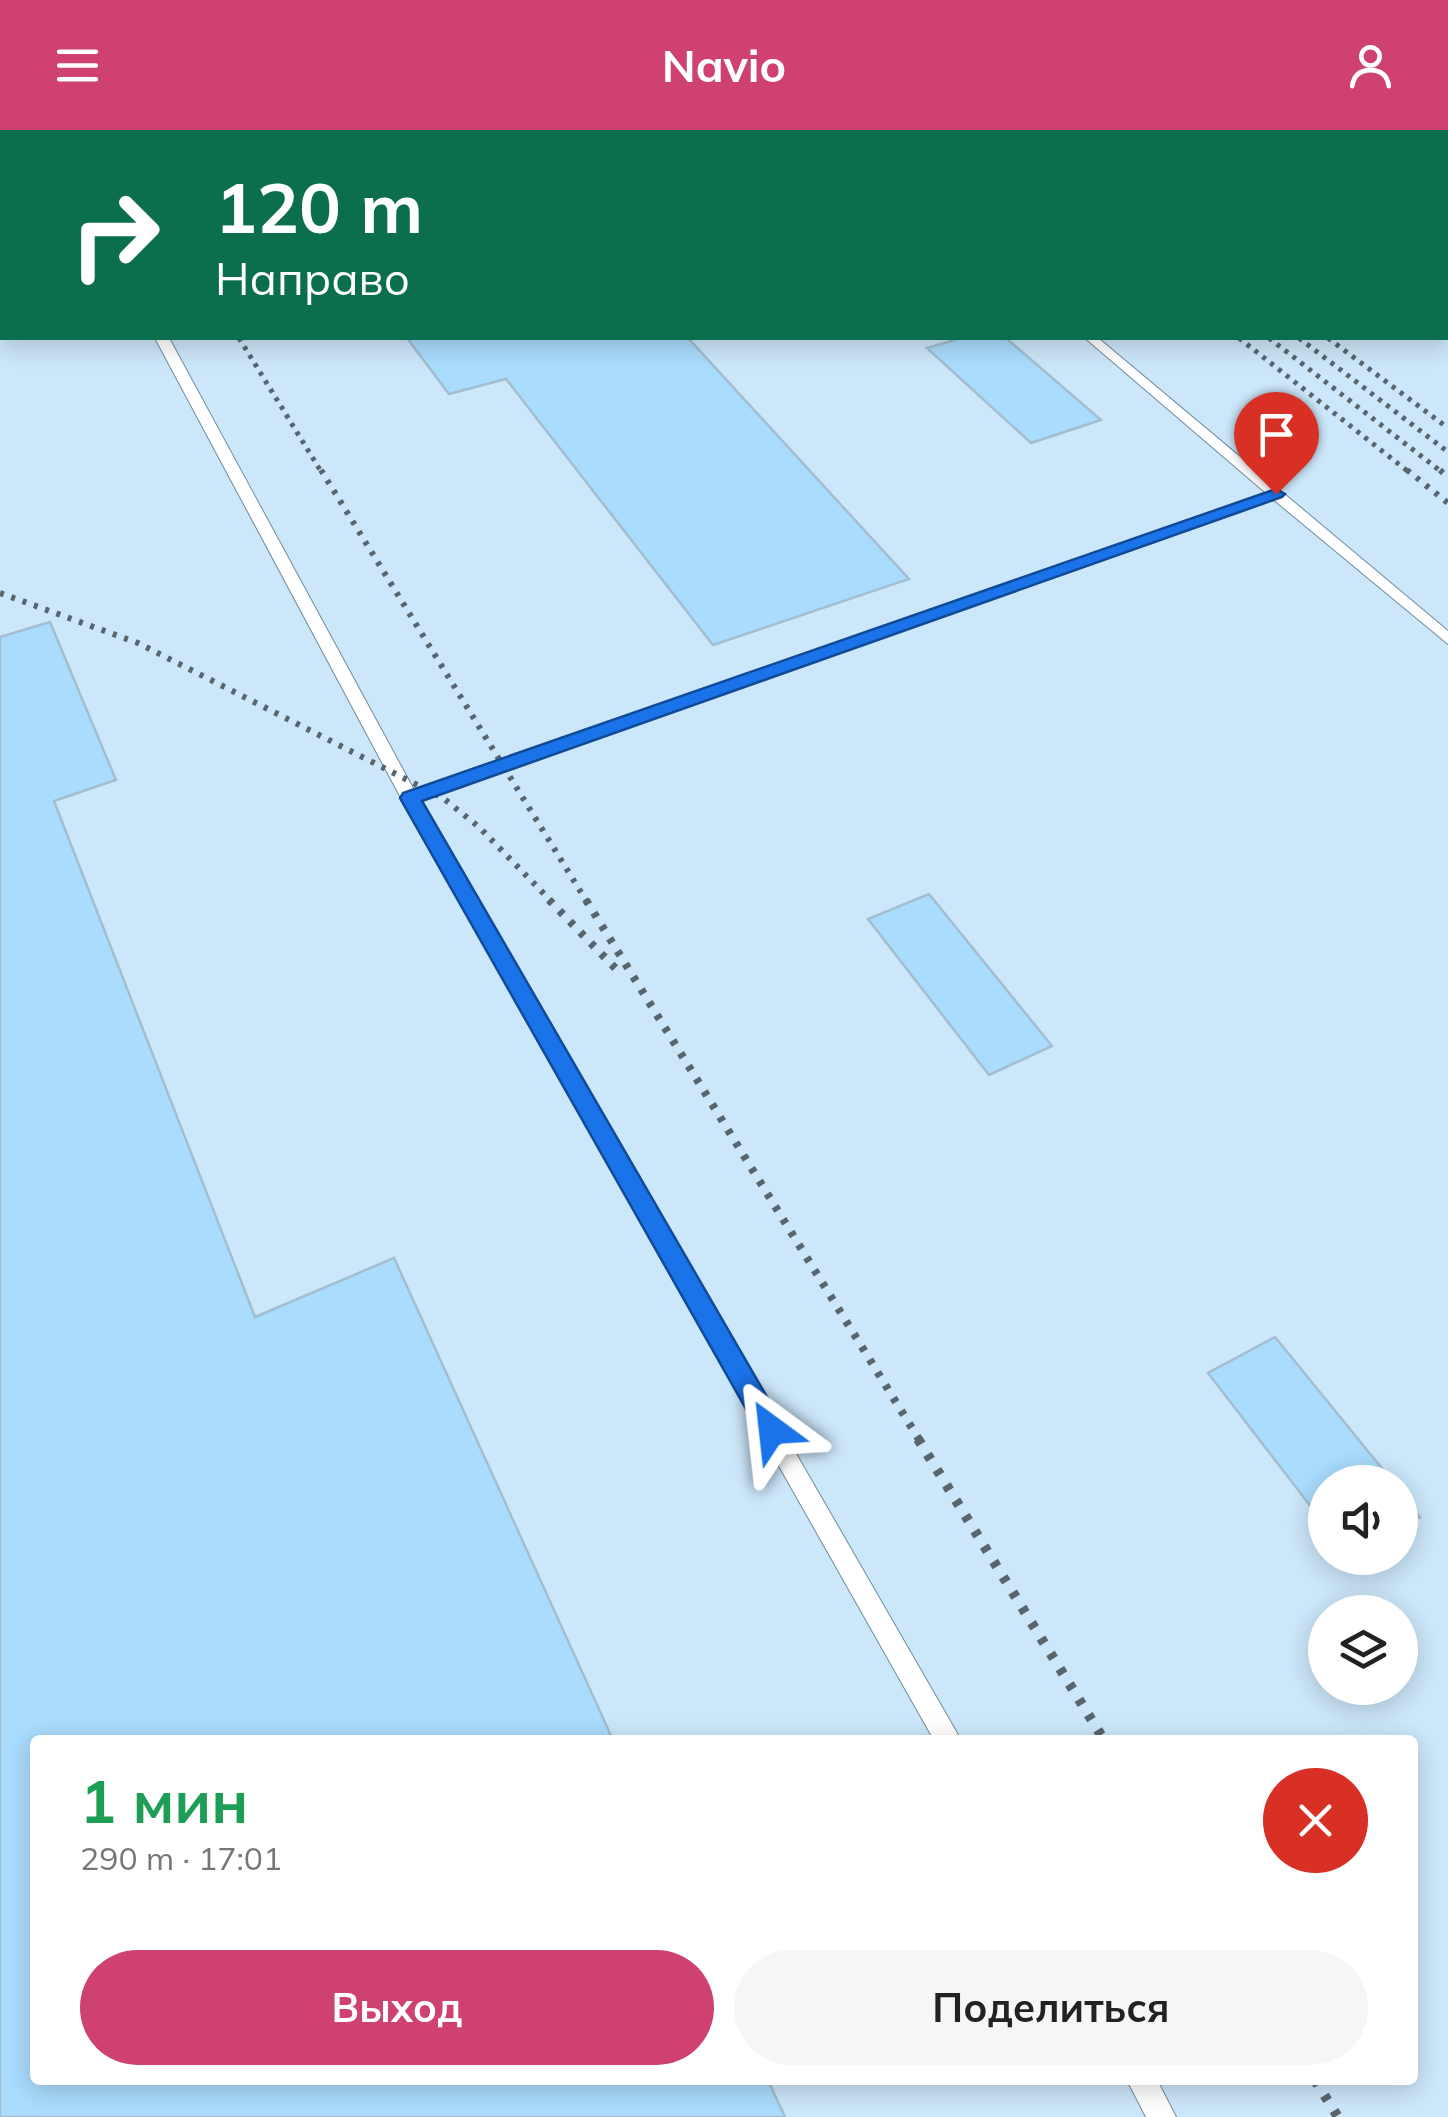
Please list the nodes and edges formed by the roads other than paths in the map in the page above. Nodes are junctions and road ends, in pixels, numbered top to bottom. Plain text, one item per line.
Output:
1 (163, 340) edge
2 (1093, 340) edge
3 (1276, 494) junction
4 (1448, 638) edge
5 (410, 798) junction
6 (945, 1735) edge
7 (1144, 2085) edge
8 (1162, 2117) edge

1 - 5 lane
2 - 3 lane
3 - 4 lane
3 - 5 lane
5 - 6 lane
7 - 8 lane

